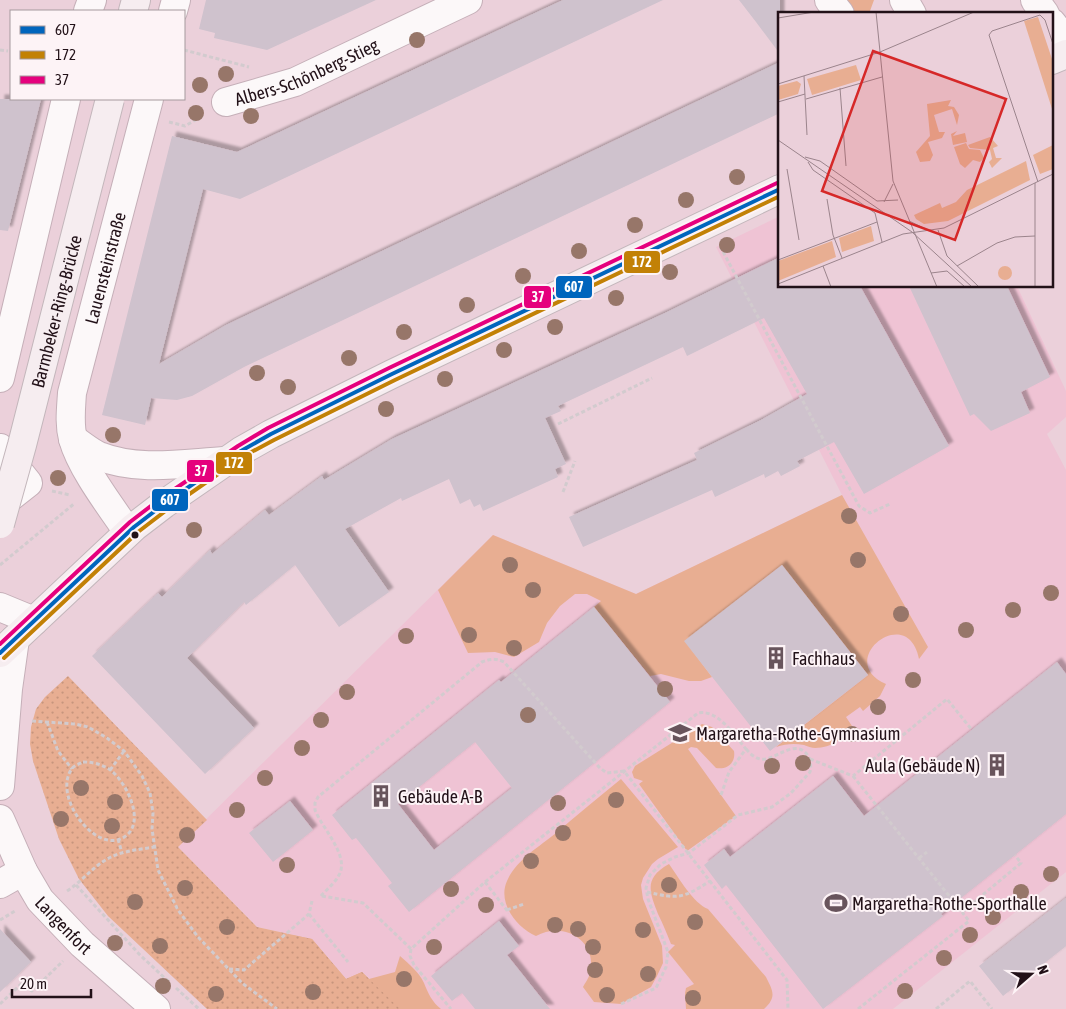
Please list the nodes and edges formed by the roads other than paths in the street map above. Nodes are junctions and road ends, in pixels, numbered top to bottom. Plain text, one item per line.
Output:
1 (468, 0) edge
2 (829, 0) edge
3 (904, 0) edge
4 (1034, 0) edge
5 (838, 12) edge
6 (911, 12) edge
7 (1043, 12) edge
8 (1054, 26) edge
9 (1066, 41) edge
10 (1066, 54) edge
11 (1054, 59) edge
12 (66, 100) edge
13 (110, 100) edge
14 (226, 102) road end
15 (146, 107) edge
16 (778, 190) edge
17 (0, 378) edge
18 (73, 440) junction
19 (0, 448) edge
20 (226, 461) junction
21 (0, 505) edge
22 (0, 524) edge
23 (128, 532) junction
24 (0, 607) edge
25 (16, 638) edge
26 (0, 786) edge
27 (0, 819) edge
28 (12, 878) edge
29 (156, 1009) edge

1 - 14 street, Albers-Schönberg-Stieg
2 - 5 street
3 - 6 street
4 - 7 street
8 - 9 street
10 - 11 main road
12 - 17 street
13 - 22 main road, Barmbeker-Ring-Brücke, bridge
15 - 18 street, Lauensteinstraße
16 - 20 main road
18 - 20 street
18 - 23 street, Lauensteinstraße
19 - 21 street
20 - 23 main road
23 - 25 main road
24 - 25 street
25 - 26 street
27 - 28 street, Langenfort
28 - 29 street, Langenfort

